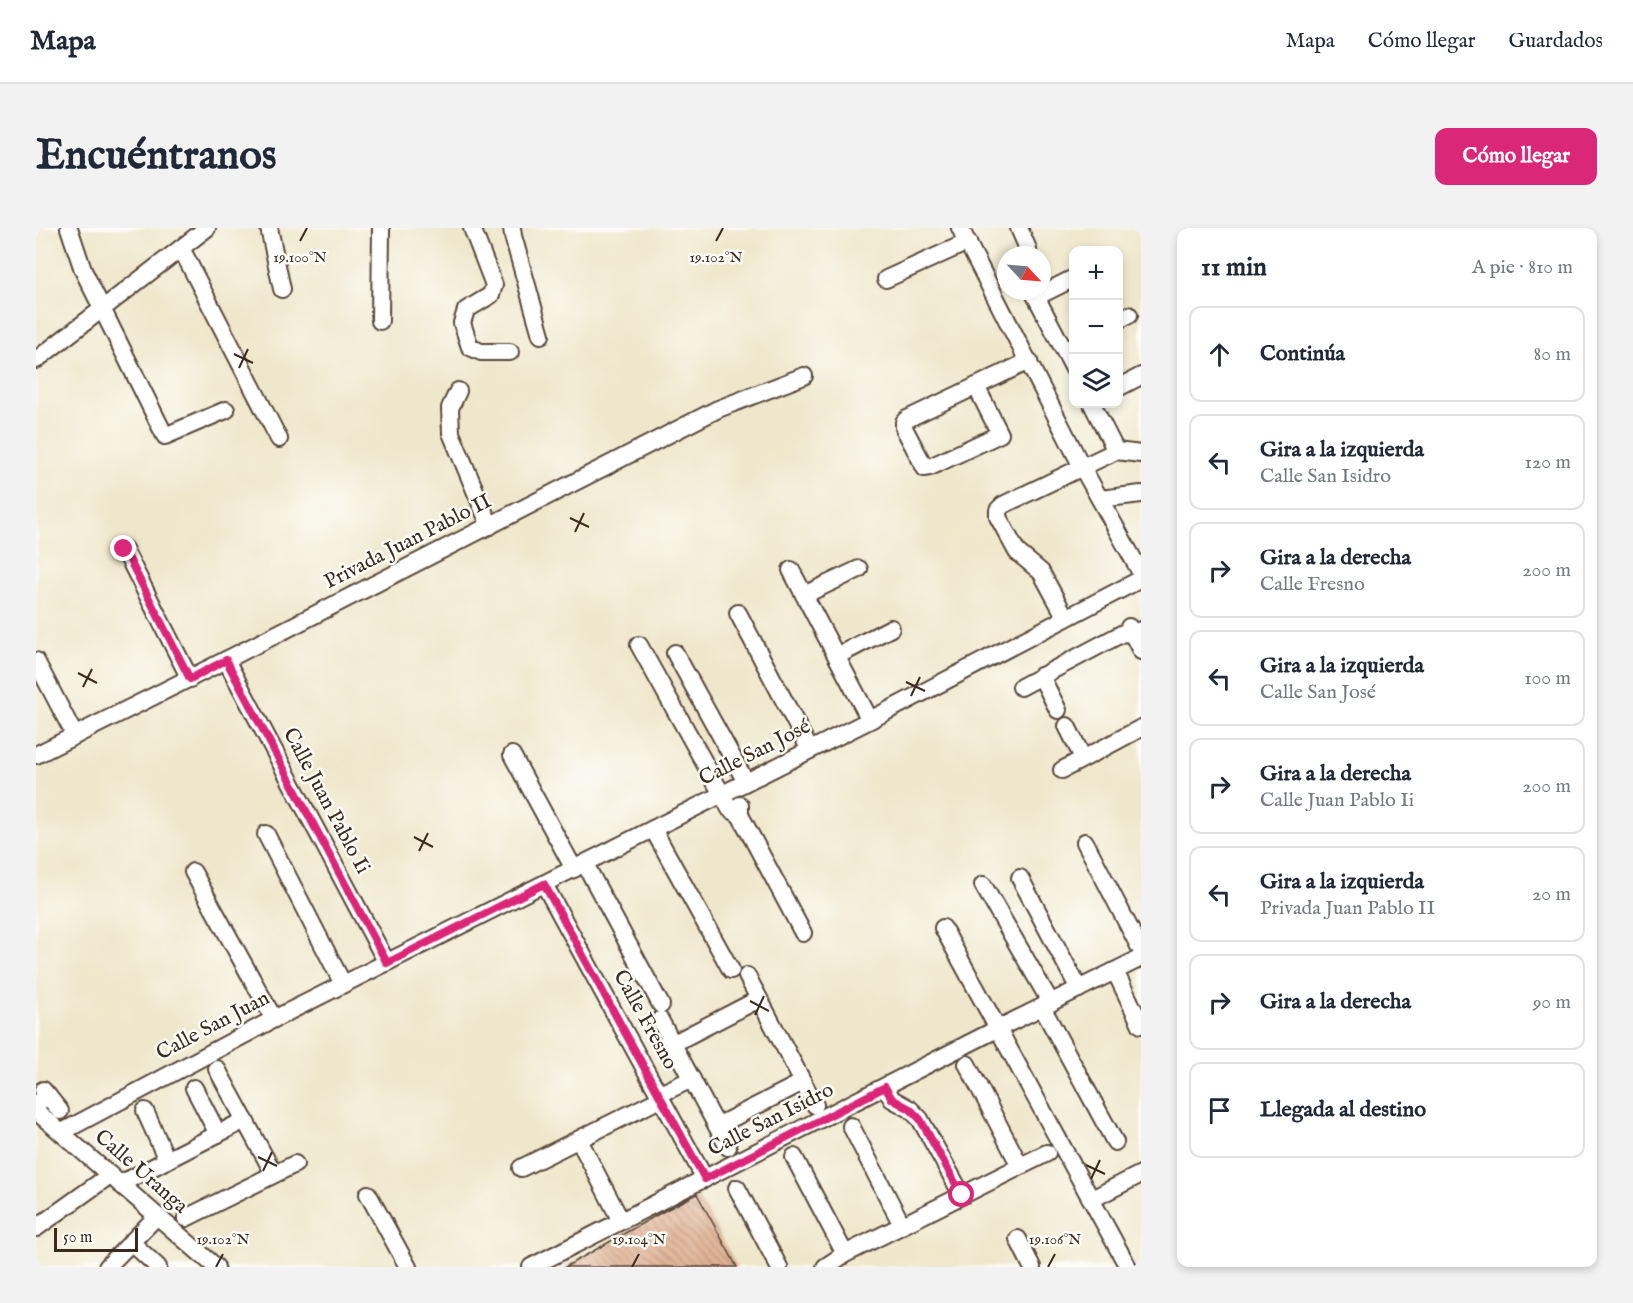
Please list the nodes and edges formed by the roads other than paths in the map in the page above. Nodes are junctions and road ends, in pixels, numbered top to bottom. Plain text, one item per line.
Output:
1 (69, 228) edge
2 (207, 228) edge
3 (269, 228) edge
4 (381, 228) edge
5 (472, 228) edge
6 (512, 228) edge
7 (1018, 228) edge
8 (964, 235) edge
9 (1027, 246) edge
10 (181, 248) junction
11 (886, 279) dead end
12 (1069, 280) edge
13 (1051, 287) edge
14 (282, 289) dead end
15 (1039, 300) edge
16 (103, 308) junction
17 (380, 321) dead end
18 (541, 335) dead end
19 (1068, 347) edge
20 (510, 352) dead end
21 (36, 360) edge
22 (1029, 361) junction
23 (804, 376) dead end
24 (1141, 376) edge
25 (976, 386) junction
26 (1123, 386) edge
27 (458, 391) dead end
28 (1096, 408) edge
29 (226, 410) dead end
30 (279, 439) dead end
31 (1132, 449) edge
32 (1082, 467) junction
33 (1141, 494) edge
34 (1100, 499) junction
35 (489, 526) junction
36 (124, 549) dead end
37 (859, 569) dead end
38 (791, 570) dead end
39 (1141, 573) edge
40 (1141, 579) edge
41 (804, 595) junction
42 (738, 613) dead end
43 (1066, 618) junction
44 (1133, 627) edge
45 (891, 628) dead end
46 (639, 645) dead end
47 (1141, 651) edge
48 (675, 653) dead end
49 (837, 656) junction
50 (226, 660) junction
51 (36, 661) edge
52 (1041, 676) junction
53 (190, 679) junction
54 (1021, 687) dead end
55 (1058, 710) dead end
56 (870, 720) junction
57 (1067, 726) dead end
58 (1141, 728) edge
59 (75, 736) junction
60 (810, 750) junction
61 (36, 755) edge
62 (512, 755) dead end
63 (1083, 758) junction
64 (1062, 770) dead end
65 (734, 789) junction
66 (653, 829) junction
67 (266, 834) dead end
68 (1085, 842) dead end
69 (579, 866) junction
70 (193, 872) dead end
71 (1020, 878) dead end
72 (544, 884) junction
73 (983, 885) dead end
74 (943, 928) dead end
75 (803, 933) dead end
76 (1141, 950) edge
77 (1141, 958) edge
78 (387, 963) junction
79 (731, 970) dead end
80 (1115, 971) junction
81 (747, 976) dead end
82 (342, 984) junction
83 (1079, 989) junction
84 (759, 999) junction
85 (1046, 1005) junction
86 (274, 1020) junction
87 (1141, 1025) edge
88 (999, 1028) junction
89 (672, 1044) junction
90 (967, 1064) dead end
91 (217, 1069) dead end
92 (803, 1082) junction
93 (694, 1084) junction
94 (891, 1084) junction
95 (194, 1088) dead end
96 (662, 1099) junction
97 (815, 1105) dead end
98 (40, 1107) edge
99 (60, 1111) dead end
100 (145, 1111) dead end
101 (245, 1120) junction
102 (717, 1126) junction
103 (851, 1126) dead end
104 (62, 1132) junction
105 (218, 1134) junction
106 (579, 1140) junction
107 (1115, 1142) dead end
108 (728, 1147) dead end
109 (1047, 1153) dead end
110 (794, 1157) dead end
111 (167, 1160) junction
112 (295, 1164) dead end
113 (1020, 1166) junction
114 (522, 1168) dead end
115 (274, 1174) junction
116 (1141, 1174) edge
117 (705, 1179) junction
118 (115, 1180) junction
119 (737, 1188) dead end
120 (368, 1194) dead end
121 (962, 1195) junction
122 (1092, 1199) junction
123 (157, 1216) junction
124 (186, 1218) dead end
125 (621, 1221) junction
126 (903, 1225) junction
127 (36, 1228) edge
128 (1018, 1239) dead end
129 (131, 1242) junction
130 (845, 1254) junction
131 (539, 1265) edge
132 (107, 1267) edge
133 (158, 1267) edge
134 (216, 1267) edge
135 (408, 1267) edge
136 (779, 1267) edge
137 (825, 1267) edge
138 (1032, 1267) edge
139 (1128, 1267) edge

1 - 16 street
2 - 10 street
3 - 14 street
4 - 17 street
5 - 20 street
6 - 18 street
7 - 9 street
8 - 11 street
8 - 22 street
10 - 16 street
10 - 30 street
12 - 13 street
15 - 19 street
16 - 21 street
16 - 29 street
22 - 25 street
22 - 32 street
23 - 35 street, Privada Juan Pablo II
24 - 26 street
25 - 25 street
27 - 35 street
28 - 31 street
31 - 32 street
32 - 34 street
32 - 43 street
33 - 34 street
34 - 39 street
35 - 50 street, Privada Juan Pablo II
36 - 53 street
37 - 41 street
38 - 41 street
40 - 43 street, Calle San José
41 - 49 street
42 - 60 street
43 - 56 street, Calle San José
44 - 47 street
44 - 52 street
45 - 49 street
46 - 65 street
48 - 65 street
49 - 56 street
50 - 53 street, Privada Juan Pablo II
50 - 78 street, Calle Juan Pablo Ii
51 - 59 street
52 - 54 street
52 - 55 street
53 - 59 street, Privada Juan Pablo II
56 - 60 street, Calle San José
57 - 63 street
58 - 63 street
59 - 61 street, Privada Juan Pablo II
60 - 65 street, Calle San José
62 - 69 street
63 - 64 street
65 - 66 street, Calle San José
65 - 75 street
66 - 69 street, Calle San José
66 - 79 street
67 - 82 street
68 - 76 street
69 - 72 street, Calle San José
69 - 89 street
70 - 86 street
71 - 83 street
72 - 78 street, Calle San José
72 - 96 street, Calle Fresno
73 - 85 street
74 - 88 street
77 - 80 street, Calle San Isidro
78 - 82 street, Calle San Juan
80 - 83 street, Calle San Isidro
80 - 87 street
81 - 84 street
82 - 86 street, Calle San Juan
83 - 85 street, Calle San Isidro
84 - 89 street
84 - 92 street
85 - 88 street, Calle San Isidro
85 - 107 street
86 - 104 street, Calle San Juan
88 - 94 street, Calle San Isidro
88 - 122 street
89 - 93 street
90 - 113 street
91 - 101 street
92 - 97 street
92 - 102 street
93 - 96 street
93 - 102 street
94 - 117 street, Calle San Isidro
94 - 121 street
95 - 105 street
96 - 106 street
96 - 117 street, Calle Fresno
98 - 99 street
98 - 104 street, Calle Uranga
100 - 111 street
101 - 105 street
101 - 115 street
102 - 108 street
103 - 126 street
104 - 118 street, Calle Uranga
105 - 111 street
106 - 114 street
106 - 125 street
109 - 113 street
110 - 130 street
111 - 118 street
112 - 115 street
113 - 121 street
115 - 124 street
116 - 122 street
117 - 125 street, Calle San Isidro
118 - 123 street, Calle Uranga
118 - 127 street
119 - 136 street
120 - 135 street
121 - 126 street
122 - 139 street
123 - 129 street
123 - 134 street, Calle Uranga
125 - 131 street, Calle San Isidro
126 - 130 street
128 - 138 street
129 - 132 street
129 - 133 street
130 - 137 street

